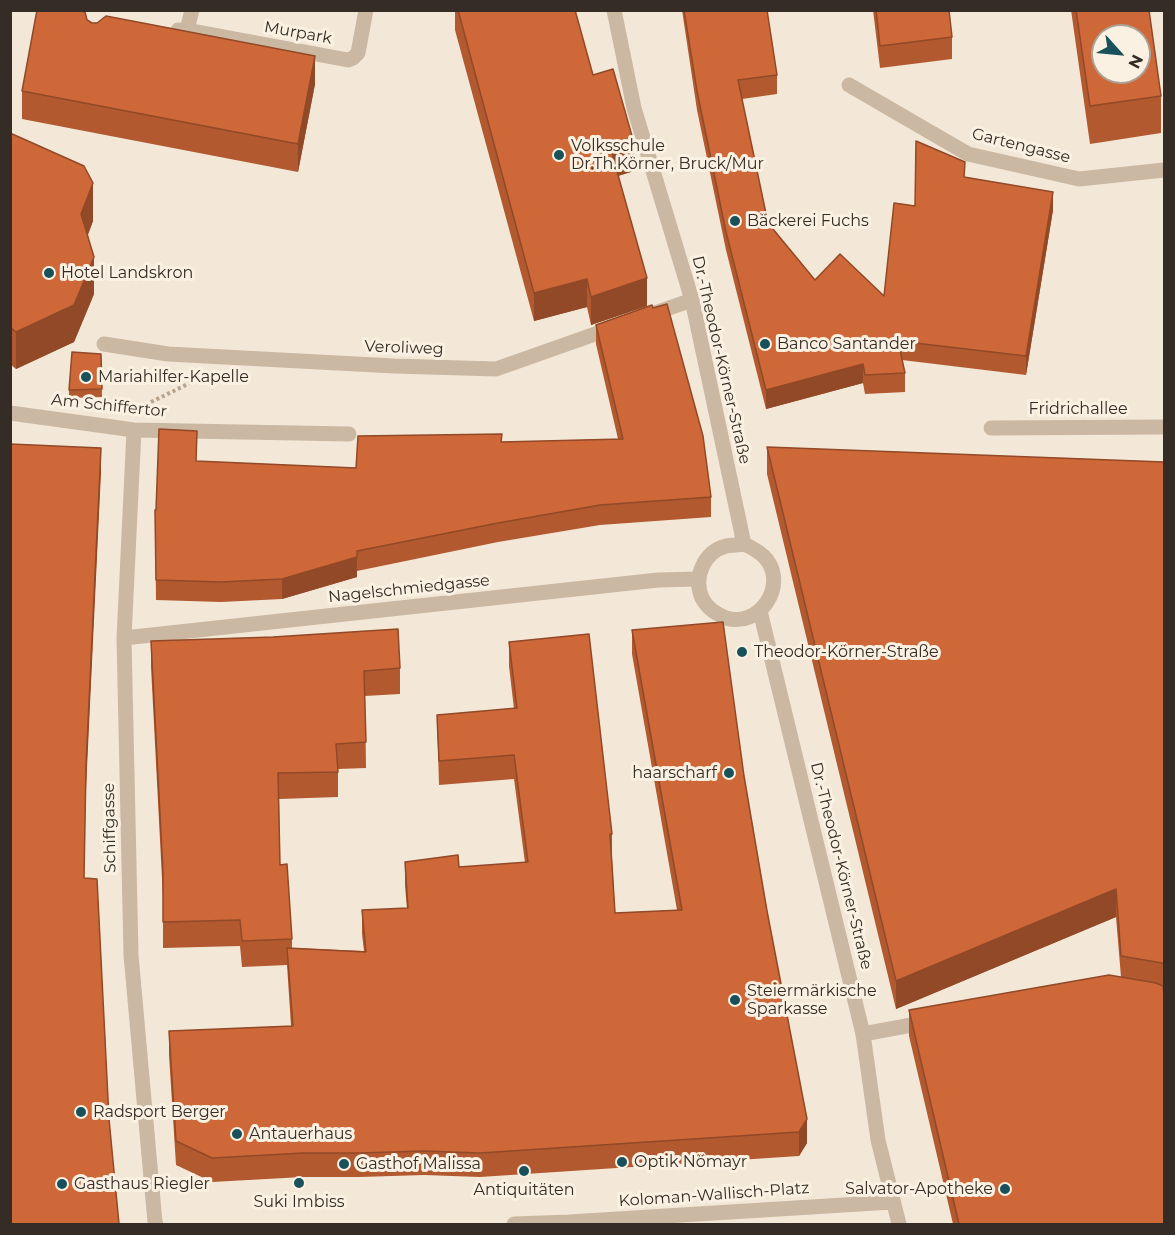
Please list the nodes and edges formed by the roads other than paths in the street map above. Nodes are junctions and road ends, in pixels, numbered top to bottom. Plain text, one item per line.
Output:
1 (192, 10) edge
2 (366, 10) edge
3 (614, 10) edge
4 (166, 28) edge
5 (188, 30) junction
6 (849, 85) dead end
7 (1164, 170) edge
8 (692, 300) junction
9 (104, 344) dead end
10 (10, 413) edge
11 (1164, 427) edge
12 (991, 428) dead end
13 (134, 430) junction
14 (349, 434) dead end
15 (744, 544) junction
16 (699, 579) junction
17 (760, 611) junction
18 (124, 638) junction
19 (940, 1020) edge
20 (863, 1034) junction
21 (892, 1202) junction
22 (156, 1224) edge
23 (514, 1224) edge
24 (899, 1224) edge

1 - 5 street
2 - 5 street, Murpark
3 - 8 street, Dr.-Theodor-Körner-Straße
4 - 5 street, Murpark
6 - 7 street, Gartengasse
8 - 9 street, Veroliweg
8 - 15 street, Dr.-Theodor-Körner-Straße
10 - 13 street, Am Schiffertor
11 - 12 street, Fridrichallee
13 - 14 street, Am Schiffertor
13 - 18 street, Schiffgasse
15 - 16 street
15 - 17 street
16 - 17 street
16 - 18 street, Nagelschmiedgasse
17 - 20 street, Dr.-Theodor-Körner-Straße
18 - 22 street, Schiffgasse
19 - 20 street
20 - 21 street, Dr.-Theodor-Körner-Straße
21 - 23 street, Koloman-Wallisch-Platz
21 - 24 street

